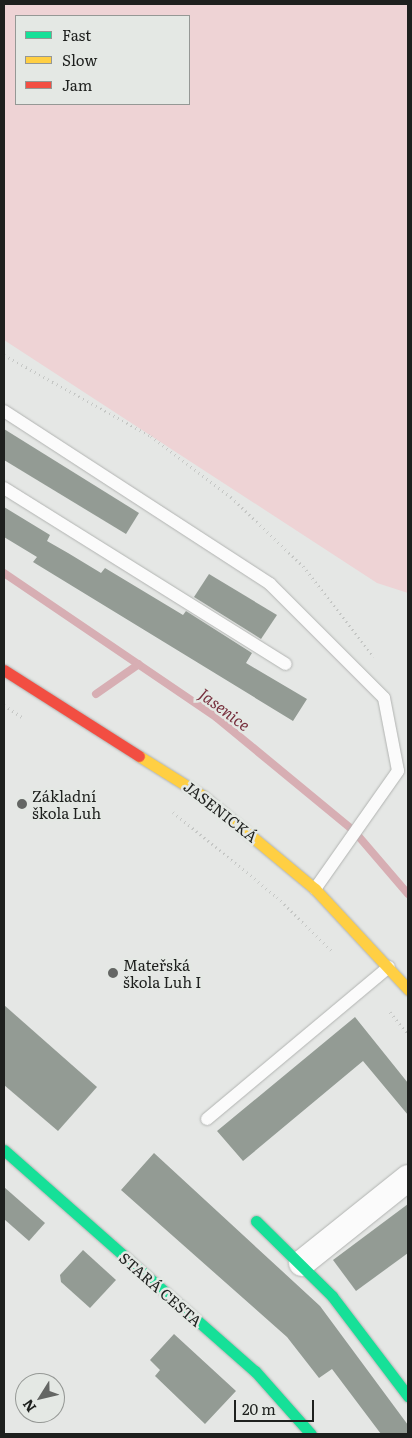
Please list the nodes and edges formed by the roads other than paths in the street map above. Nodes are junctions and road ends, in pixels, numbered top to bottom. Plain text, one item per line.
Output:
1 (4, 411) edge
2 (4, 488) edge
3 (286, 664) dead end
4 (4, 670) edge
5 (403, 774) edge
6 (315, 889) junction
7 (389, 967) junction
8 (408, 989) edge
9 (207, 1119) dead end
10 (4, 1150) edge
11 (408, 1178) edge
12 (256, 1221) dead end
13 (302, 1264) junction
14 (407, 1392) edge
15 (311, 1434) edge

1 - 5 lane
2 - 3 lane
4 - 6 street, JASENICKÁ
5 - 6 lane
6 - 7 street, JASENICKÁ
7 - 8 street, JASENICKÁ
7 - 9 lane
10 - 15 street, STARÁ CESTA
11 - 13 street
12 - 13 street
13 - 14 street

